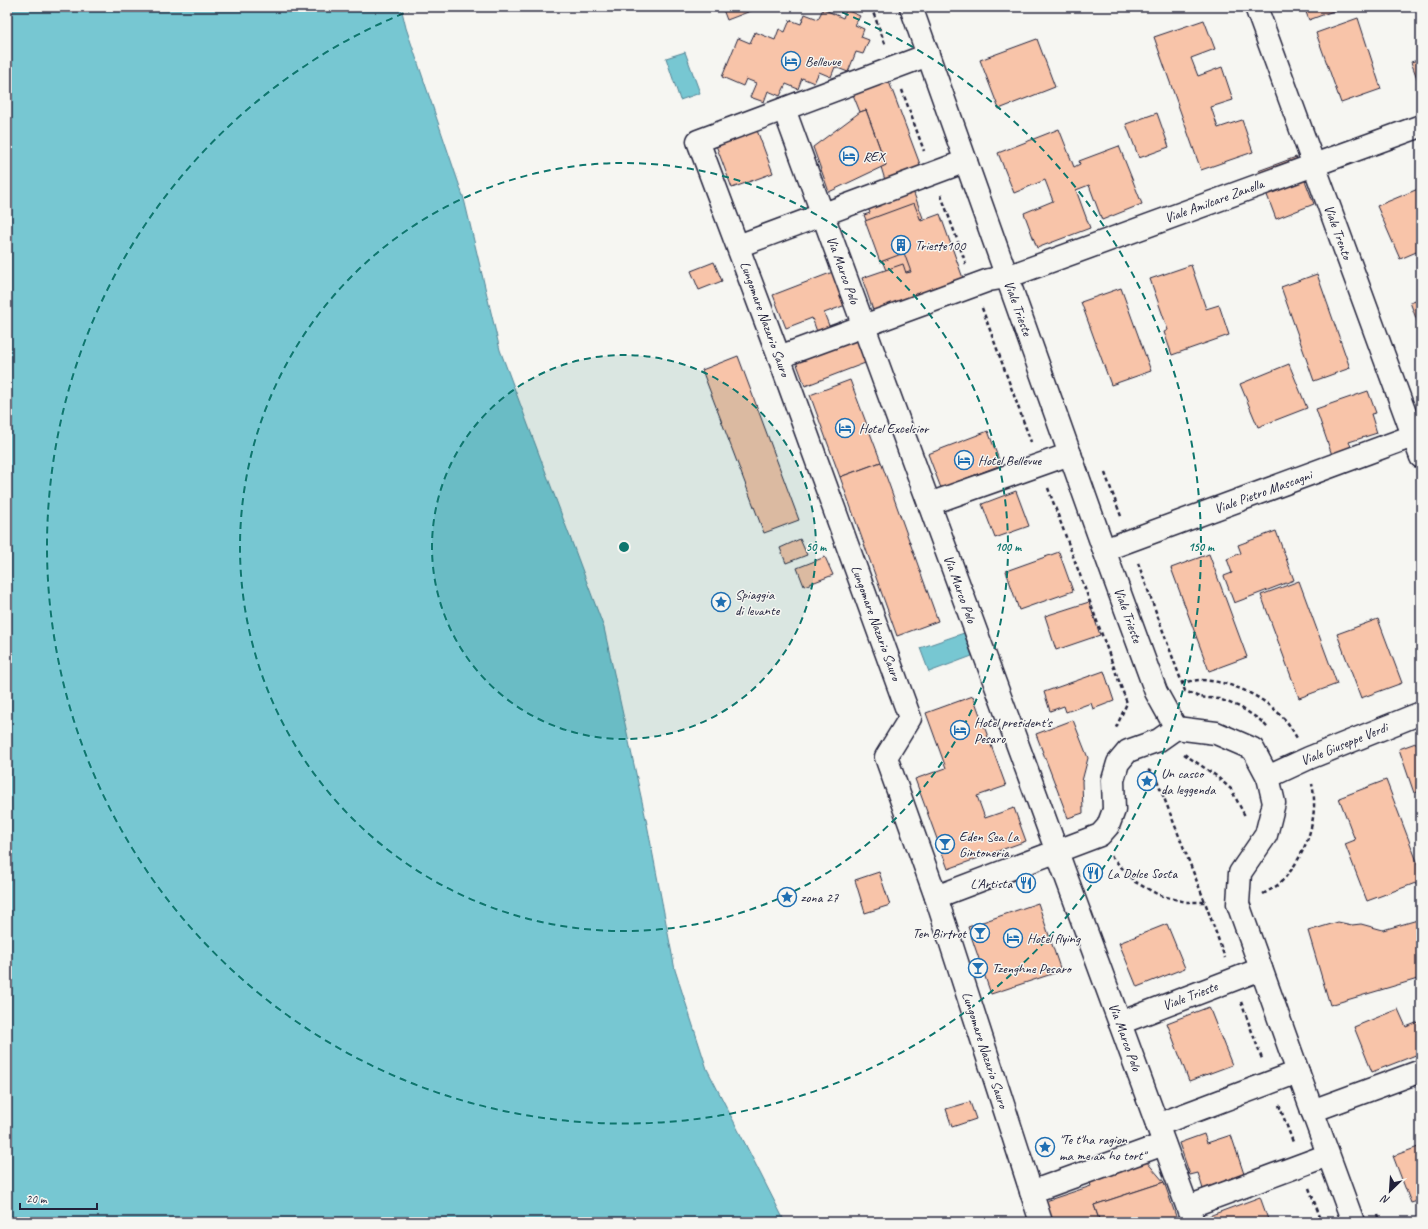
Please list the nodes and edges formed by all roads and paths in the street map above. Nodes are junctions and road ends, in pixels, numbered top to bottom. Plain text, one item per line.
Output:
1 (871, 7) edge
2 (911, 7) edge
3 (1256, 7) edge
4 (928, 55) junction
5 (894, 68) junction
6 (784, 109) junction
7 (1421, 126) edge
8 (966, 161) junction
9 (1314, 166) junction
10 (933, 173) junction
11 (823, 215) junction
12 (738, 246) junction
13 (1007, 277) junction
14 (974, 286) junction
15 (864, 326) junction
16 (779, 357) junction
17 (1417, 435) edge
18 (1070, 454) junction
19 (1421, 457) edge
20 (1040, 465) junction
21 (929, 504) junction
22 (1104, 550) junction
23 (1127, 702) dead end
24 (1421, 713) edge
25 (1176, 728) junction
26 (1274, 734) dead end
27 (1293, 742) dead end
28 (1128, 751) junction
29 (1268, 777) junction
30 (1312, 781) dead end
31 (1104, 843) junction
32 (1057, 851) junction
33 (1261, 896) dead end
34 (936, 897) junction
35 (1205, 902) junction
36 (1209, 914) dead end
37 (1261, 969) junction
38 (1120, 1022) junction
39 (1421, 1071) edge
40 (1298, 1072) junction
41 (1312, 1111) junction
42 (1161, 1134) junction
43 (1328, 1156) junction
44 (1032, 1192) junction
45 (1190, 1215) edge
46 (1041, 1222) edge
47 (1353, 1222) edge

1 - 5 path
2 - 4 street, Viale Trieste
3 - 9 street, Viale Trento
4 - 5 street
4 - 8 street, Viale Trieste
5 - 6 street
5 - 10 path
6 - 11 street, Via Marco Polo
6 - 12 street, Lungomare Nazario Sauro
7 - 9 street, Viale Amilcare Zanella
8 - 10 street
8 - 13 street, Viale Trieste
9 - 13 street, Viale Amilcare Zanella
9 - 17 street, Viale Trento
10 - 11 street
10 - 14 path
11 - 12 street
11 - 15 street, Via Marco Polo
12 - 16 street, Lungomare Nazario Sauro
13 - 14 street, Viale Amilcare Zanella
13 - 18 street, Viale Trieste
14 - 15 street, Viale Amilcare Zanella
14 - 20 path
15 - 16 street
15 - 21 street, Via Marco Polo
16 - 34 street, Lungomare Nazario Sauro
17 - 19 street, Viale Trento
17 - 22 street, Viale Pietro Mascagni
18 - 20 street
18 - 22 street, Viale Trieste
20 - 21 street
20 - 23 path
21 - 32 street, Via Marco Polo
22 - 25 street, Viale Trieste
24 - 29 street, Viale Giuseppe Verdi
25 - 28 street
25 - 29 street
26 - 27 path
28 - 31 street
28 - 35 path
29 - 37 street
30 - 33 path
31 - 32 street
31 - 35 path
32 - 34 street
32 - 38 street, Via Marco Polo
34 - 44 street, Lungomare Nazario Sauro
35 - 36 path
37 - 38 street, Viale Trieste
37 - 40 street
38 - 42 street, Via Marco Polo
39 - 41 street
40 - 41 street
40 - 42 street
41 - 43 street
42 - 44 street
42 - 45 street, Via Marco Polo
43 - 45 street
43 - 47 street
44 - 46 street, Lungomare Nazario Sauro

